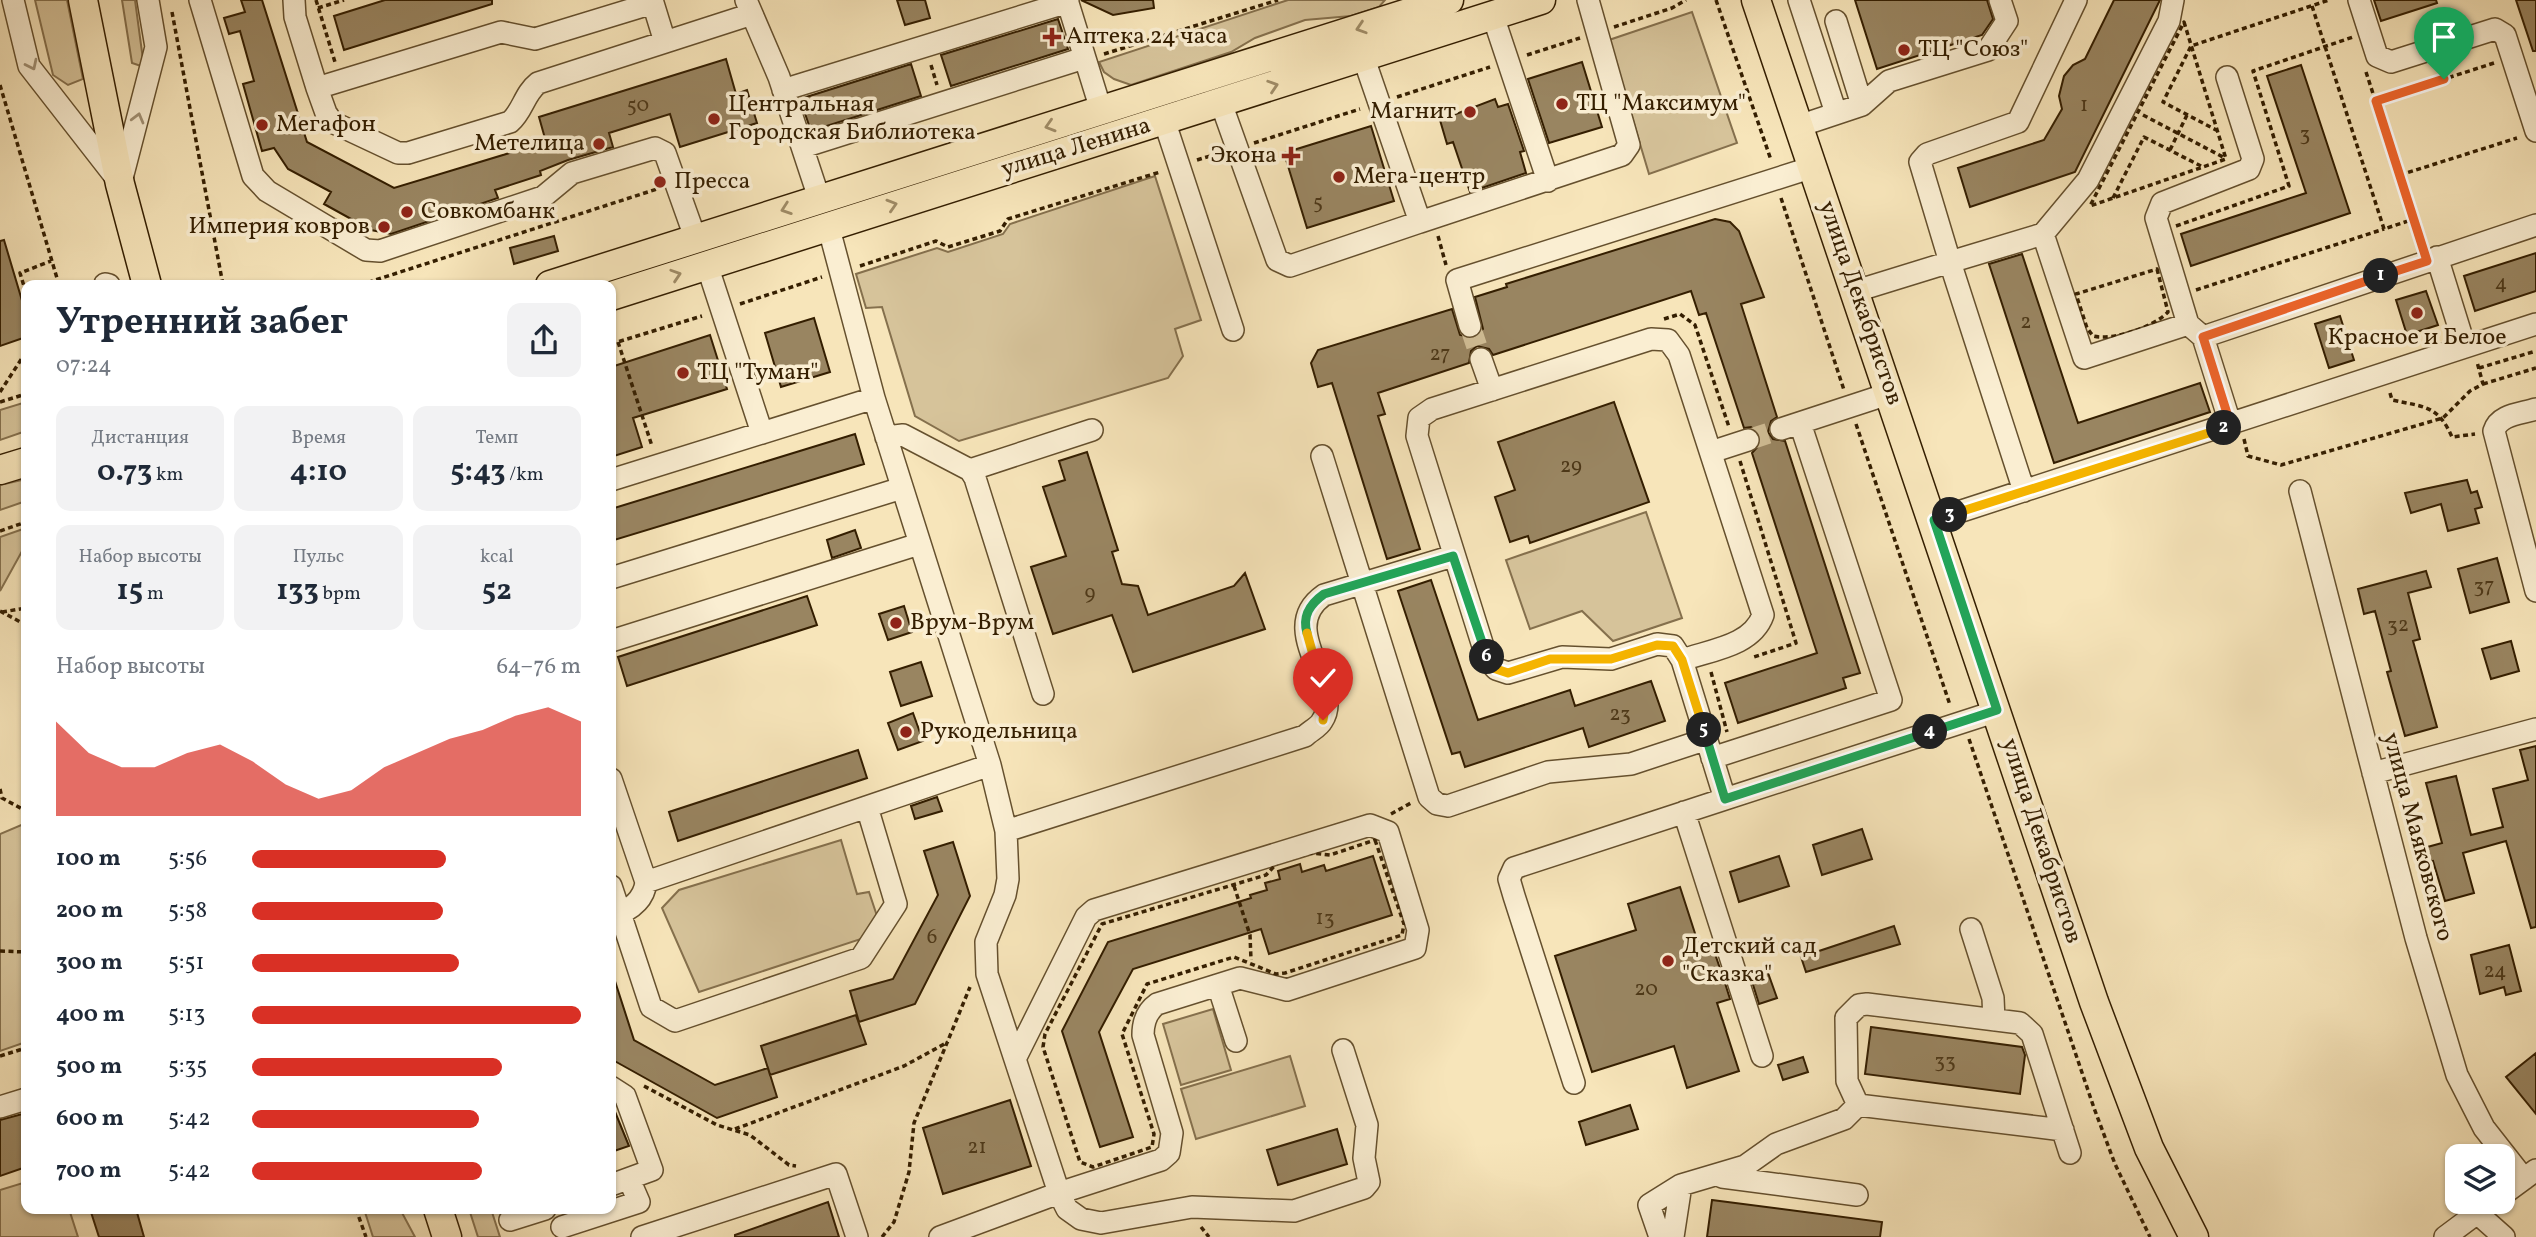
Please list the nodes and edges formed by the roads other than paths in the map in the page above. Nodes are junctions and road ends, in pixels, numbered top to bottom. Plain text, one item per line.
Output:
1 (13, 0) edge
2 (83, 0) edge
3 (148, 0) edge
4 (200, 0) edge
5 (294, 0) edge
6 (1449, 0) edge
7 (1541, 0) edge
8 (1588, 0) edge
9 (1799, 0) edge
10 (2000, 0) edge
11 (2076, 0) edge
12 (2173, 0) edge
13 (2360, 0) edge
14 (1067, 1) edge
15 (652, 2) edge
16 (1763, 2) edge
17 (749, 7) edge
18 (1405, 7) edge
19 (1493, 16) junction
20 (1836, 21) dead end
21 (665, 42) junction
22 (1363, 56) junction
23 (1090, 58) junction
24 (2227, 77) dead end
25 (317, 88) junction
26 (783, 90) junction
27 (1221, 103) junction
28 (1862, 105) junction
29 (1160, 107) junction
30 (1101, 110) junction
31 (1836, 113) junction
32 (1799, 126) junction
33 (2530, 134) edge
34 (803, 147) junction
35 (1813, 167) junction
36 (1548, 181) junction
37 (120, 184) junction
38 (820, 198) junction
39 (1420, 222) junction
40 (746, 223) junction
41 (828, 225) junction
42 (2536, 225) edge
43 (2043, 234) junction
44 (754, 249) junction
45 (701, 252) junction
46 (2432, 259) junction
47 (1950, 262) junction
48 (146, 280) edge
49 (573, 280) edge
50 (1856, 291) junction
51 (616, 294) edge
52 (2536, 324) edge
53 (1470, 326) tunnel mouth
54 (1233, 330) dead end
55 (2196, 331) junction
56 (2469, 346) junction
57 (1481, 359) tunnel mouth
58 (1492, 390) junction
59 (1891, 393) junction
60 (874, 398) junction
61 (2536, 410) edge
62 (2236, 424) junction
63 (1092, 430) dead end
64 (762, 433) junction
65 (886, 437) junction
66 (1741, 442) tunnel mouth
67 (1711, 452) junction
68 (1322, 456) dead end
69 (21, 464) edge
70 (0, 470) edge
71 (970, 470) junction
72 (616, 478) edge
73 (902, 488) junction
74 (2024, 491) junction
75 (2300, 491) dead end
76 (1934, 520) junction
77 (919, 544) junction
78 (1453, 556) junction
79 (616, 576) edge
80 (1363, 585) junction
81 (2536, 591) edge
82 (616, 639) edge
83 (1682, 660) junction
84 (1044, 694) dead end
85 (1997, 710) junction
86 (2536, 729) edge
87 (1709, 748) junction
88 (990, 765) junction
89 (2373, 773) junction
90 (616, 794) edge
91 (1725, 799) junction
92 (867, 807) junction
93 (1684, 812) junction
94 (1006, 831) junction
95 (646, 881) junction
96 (616, 916) edge
97 (1971, 929) dead end
98 (1218, 985) junction
99 (1994, 1020) junction
100 (1236, 1041) dead end
101 (1343, 1050) dead end
102 (1762, 1056) dead end
103 (1015, 1059) junction
104 (1574, 1083) dead end
105 (616, 1090) edge
106 (21, 1101) edge
107 (1858, 1105) junction
108 (0, 1107) edge
109 (2063, 1130) junction
110 (2070, 1153) dead end
111 (2530, 1174) edge
112 (1713, 1176) junction
113 (620, 1182) edge
114 (1681, 1185) junction
115 (2515, 1185) edge
116 (1059, 1193) junction
117 (1857, 1195) dead end
118 (616, 1209) edge
119 (440, 1214) edge
120 (532, 1214) edge
121 (598, 1214) edge
122 (2477, 1214) edge
123 (2489, 1214) edge
124 (511, 1222) edge
125 (561, 1225) edge
126 (447, 1237) edge
127 (642, 1237) edge
128 (857, 1237) edge
129 (940, 1237) edge
130 (1660, 1237) edge
131 (1673, 1237) edge
132 (2194, 1237) edge
133 (2445, 1237) edge
134 (2504, 1237) edge

1 -> 37 street
2 - 37 main road
37 -> 3 street
4 - 45 street
5 - 25 street
6 - 18 main road, улица Ленина
7 - 19 main road, улица Ленина
8 - 36 street
9 - 31 street
10 - 28 street
11 - 47 street
12 - 43 street
13 - 33 street
14 - 23 street
14 - 26 street
15 - 21 street
15 - 25 street
16 - 32 main road, улица Декабристов
17 - 21 street
17 - 26 street
18 -> 29 main road, улица Ленина
19 - 22 main road, улица Ленина
19 - 36 street
20 - 28 street
21 - 25 street
27 -> 22 main road, улица Ленина
22 - 39 street
23 - 30 street
23 - 34 street
24 - 55 street
26 - 34 street
27 - 29 main road, улица Ленина
27 - 39 street
28 - 31 street
29 - 30 main road, улица Ленина
41 -> 29 main road, улица Ленина
29 - 54 street
30 -> 38 main road, улица Ленина
31 - 32 street
32 - 35 main road, улица Декабристов
34 - 38 street
35 - 50 main road, улица Декабристов
35 - 53 street
36 - 39 street
37 - 48 main road
38 -> 40 main road, улица Ленина
40 - 44 main road
40 - 45 main road, улица Ленина
41 - 44 main road, улица Ленина
41 - 60 street
42 - 46 street
43 - 47 street
43 - 55 street
44 - 45 main road, улица Ленина
45 - 49 main road, улица Ленина
51 -> 45 main road, улица Ленина
45 - 64 street
46 - 55 street
46 - 56 street
47 - 50 street
47 - 74 street
50 - 59 main road, улица Декабристов
52 - 56 street
55 - 62 street
56 - 62 street
57 - 58 street
58 - 67 street
58 - 78 street
59 - 76 main road, улица Декабристов
59 - 87 street
60 - 64 street
60 - 65 street
61 - 81 street
62 - 74 street
63 - 71 street
64 - 72 street
65 - 71 street
65 - 73 street
66 - 67 street
67 - 83 street
68 - 80 street
69 - 70 main road
71 - 84 street
73 - 77 street
73 - 79 street
74 - 76 street
75 - 89 street, улица Маяковского
76 - 85 main road, улица Декабристов
77 - 82 street
77 - 88 street
78 - 80 street
78 - 83 street
80 - 87 street
80 - 94 street
83 - 87 street
85 - 91 street
85 - 132 main road, улица Декабристов
86 - 89 street
87 - 91 street
88 - 92 street
88 - 94 street
89 - 111 street, улица Маяковского
90 - 95 street
91 - 93 street
92 - 95 street
92 - 96 street
93 - 102 street
93 - 104 street
94 - 103 street
95 - 96 street
97 - 99 street
98 - 100 street
98 - 103 street
98 - 116 street
99 - 107 street
99 - 109 street
101 - 116 street
103 - 116 street
105 - 113 street
106 - 108 street
107 - 109 street
107 - 112 street
109 - 110 street
111 - 115 street
112 - 114 street
112 - 117 street
113 - 118 street
114 - 130 street
114 - 131 street
116 - 129 street
119 - 126 main road
120 - 124 street
121 - 125 street
122 - 133 street
123 - 134 street
127 - 128 street

